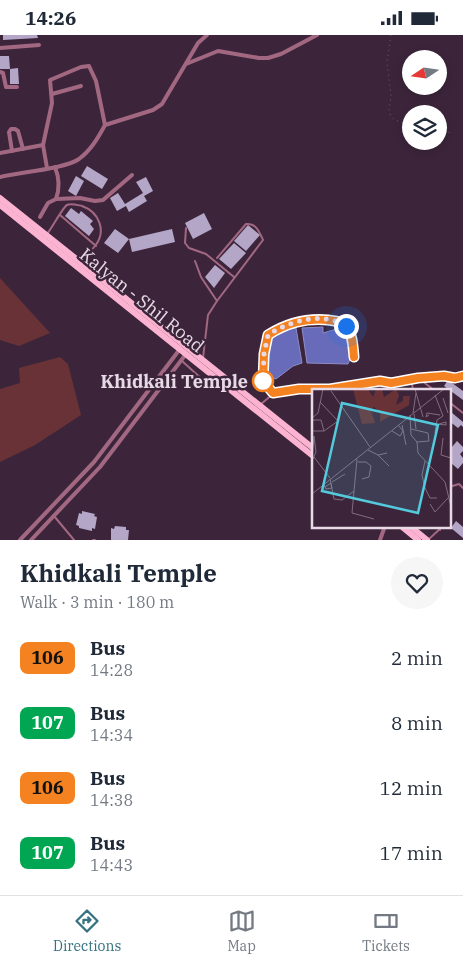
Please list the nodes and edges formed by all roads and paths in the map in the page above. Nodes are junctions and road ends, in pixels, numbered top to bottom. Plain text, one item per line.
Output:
1 (207, 35) edge
2 (317, 35) edge
3 (391, 35) edge
4 (39, 45) dead end
5 (0, 48) edge
6 (186, 64) junction
7 (0, 72) edge
8 (81, 86) dead end
9 (17, 87) dead end
10 (52, 94) junction
11 (402, 122) edge
12 (105, 125) junction
13 (447, 132) edge
14 (452, 133) dead end
15 (43, 145) junction
16 (23, 149) junction
17 (12, 151) junction
18 (0, 153) edge
19 (55, 167) junction
20 (47, 168) junction
21 (132, 175) dead end
22 (0, 177) edge
23 (0, 198) edge
24 (56, 199) junction
25 (0, 205) edge
26 (60, 215) junction
27 (40, 217) dead end
28 (186, 228) dead end
29 (47, 235) junction
30 (96, 246) junction
31 (217, 258) dead end
32 (79, 261) junction
33 (195, 261) dead end
34 (234, 277) junction
35 (217, 301) junction
36 (180, 349) junction
37 (186, 354) junction
38 (354, 357) dead end
39 (181, 360) junction
40 (203, 361) junction
41 (463, 376) edge
42 (214, 377) junction
43 (418, 378) junction
44 (411, 379) junction
45 (413, 389) edge
46 (433, 389) edge
47 (273, 393) junction
48 (450, 403) edge
49 (257, 408) junction
50 (463, 413) edge
51 (312, 447) edge
52 (312, 455) edge
53 (94, 462) junction
54 (100, 467) junction
55 (450, 487) edge
56 (463, 488) edge
57 (49, 510) junction
58 (54, 516) junction
59 (385, 527) edge
60 (402, 527) edge
61 (411, 527) edge
62 (437, 527) edge
63 (442, 527) edge
64 (440, 530) junction
65 (20, 540) edge
66 (31, 540) edge
67 (74, 540) edge
68 (380, 540) edge
69 (418, 540) edge
70 (428, 540) edge

1 - 6 street
2 - 6 street
3 - 11 path
4 - 5 street
6 - 12 street
7 - 9 street
8 - 10 street
10 - 12 street
10 - 15 street
12 - 19 street
13 - 14 path
15 - 16 street
15 - 20 street
16 - 17 street
16 - 17 street
17 - 18 street
19 - 20 street
19 - 24 street
20 - 22 street
21 - 24 street
23 - 29 main road, Kalyan - Shil Road
24 - 27 street
25 - 36 main road, Kalyan - Shil Road
26 - 29 lane
26 - 30 lane
26 - 30 lane
28 - 34 lane
29 - 32 main road, Kalyan - Shil Road
30 - 32 lane
31 - 34 lane
32 - 40 main road, Kalyan - Shil Road
33 - 35 lane
34 - 35 lane
35 - 40 lane
36 - 37 main road, Kalyan - Shil Road
36 - 53 street
37 - 39 street
37 - 42 main road, Kalyan - Shil Road
38 - 47 lane
39 - 42 lane
39 - 54 street
40 - 49 main road, Kalyan - Shil Road
41 - 43 lane
42 - 49 main road, Kalyan - Shil Road
43 - 44 lane
43 - 46 lane
44 - 45 lane
44 - 47 lane
47 - 49 lane
48 - 50 lane
49 - 51 main road, Kalyan - Shil Road
49 - 52 main road, Kalyan - Shil Road
53 - 54 street
53 - 57 street
54 - 58 street
55 - 56 lane
57 - 58 street
57 - 65 street
58 - 66 street
58 - 67 lane
59 - 68 street
60 - 69 main road
61 - 70 main road
62 - 64 lane
63 - 64 lane
64 - 70 lane

